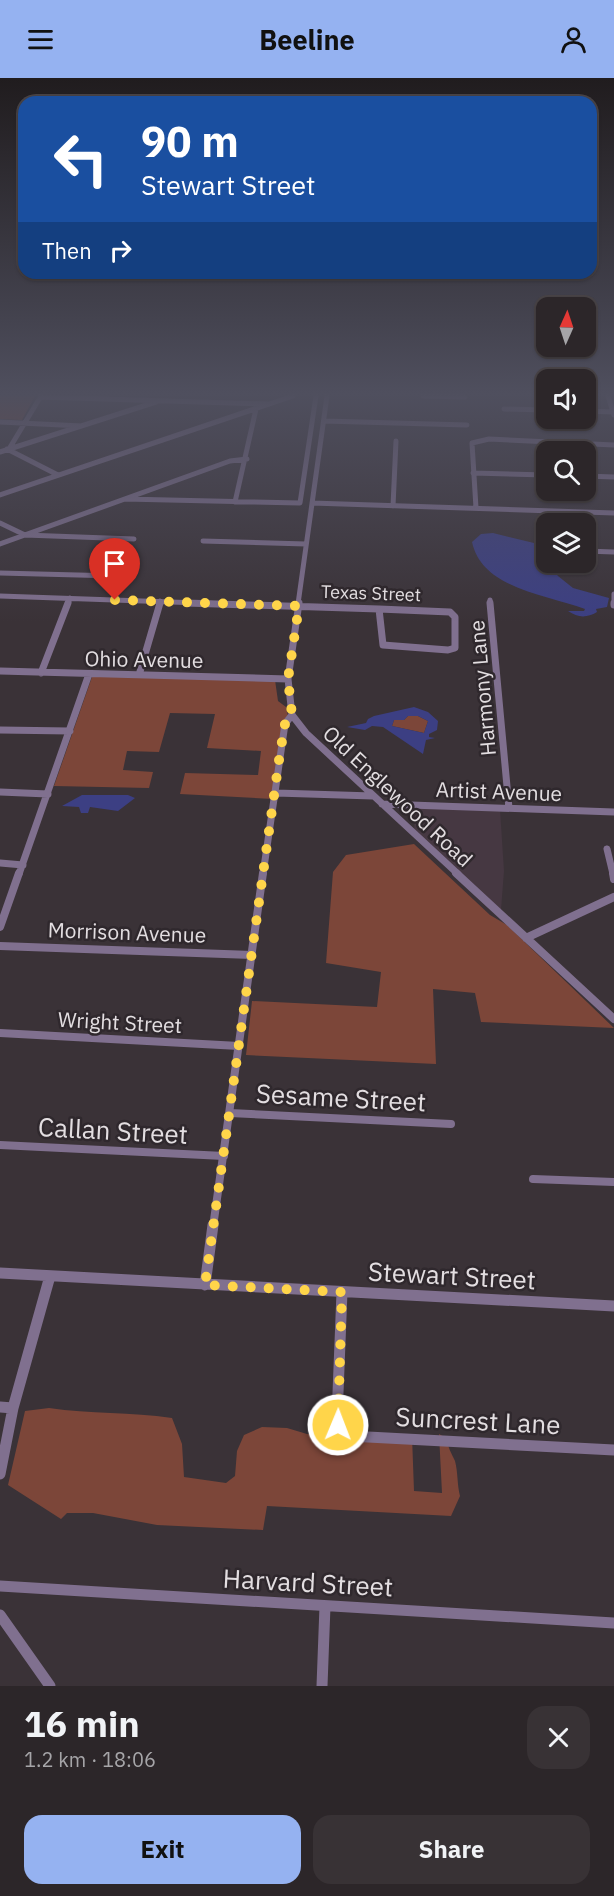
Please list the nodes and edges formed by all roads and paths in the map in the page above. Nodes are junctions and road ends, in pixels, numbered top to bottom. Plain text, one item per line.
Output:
1 (51, 471) edge
2 (70, 471) edge
3 (202, 471) edge
4 (244, 471) edge
5 (305, 471) edge
6 (317, 471) edge
7 (395, 471) edge
8 (473, 473) joint
9 (58, 475) junction
10 (536, 475) edge
11 (596, 476) edge
12 (614, 477) edge
13 (0, 495) edge
14 (125, 499) junction
15 (235, 502) junction
16 (312, 503) junction
17 (393, 506) junction
18 (476, 508) junction
19 (614, 513) edge
20 (0, 523) edge
21 (25, 535) junction
22 (134, 539) dead end
23 (203, 541) dead end
24 (0, 544) edge
25 (306, 544) junction
26 (596, 551) edge
27 (614, 552) edge
28 (0, 573) edge
29 (117, 576) dead end
30 (614, 594) edge
31 (0, 596) edge
32 (70, 598) junction
33 (490, 600) dead end
34 (160, 601) junction
35 (614, 605) edge
36 (299, 606) junction
37 (379, 609) junction
38 (0, 671) edge
39 (40, 673) junction
40 (89, 674) junction
41 (139, 675) junction
42 (288, 679) junction
43 (292, 715) junction
44 (0, 730) edge
45 (70, 731) junction
46 (0, 792) edge
47 (276, 793) junction
48 (48, 794) junction
49 (373, 796) junction
50 (382, 804) junction
51 (509, 808) junction
52 (614, 812) edge
53 (607, 849) dead end
54 (0, 863) edge
55 (23, 865) junction
56 (614, 879) edge
57 (614, 897) edge
58 (0, 927) edge
59 (526, 938) junction
60 (0, 946) edge
61 (252, 955) junction
62 (614, 1020) edge
63 (0, 1033) edge
64 (239, 1046) junction
65 (230, 1113) junction
66 (450, 1124) dead end
67 (0, 1145) edge
68 (224, 1156) junction
69 (533, 1179) dead end
70 (614, 1182) edge
71 (0, 1273) edge
72 (50, 1276) junction
73 (205, 1285) junction
74 (342, 1292) junction
75 (614, 1306) edge
76 (0, 1407) edge
77 (14, 1408) junction
78 (614, 1450) edge
79 (0, 1474) edge
80 (0, 1586) edge
81 (325, 1606) junction
82 (0, 1615) edge
83 (614, 1623) edge
84 (50, 1686) edge
85 (322, 1686) edge

1 - 9 street
2 - 9 street
3 - 14 street
4 - 15 street
5 - 15 street
6 - 16 street
7 - 17 street
8 - 10 street
8 - 18 street
9 - 13 street
11 - 12 street
14 - 15 street
14 - 21 street
16 - 17 street
16 - 25 street
17 - 18 street
18 - 19 street
20 - 21 street
21 - 22 street
21 - 24 street
23 - 25 street
25 - 36 street
26 - 27 street
28 - 29 street
30 - 35 street
31 - 32 street, Texas Street
32 - 34 street, Texas Street
32 - 39 street
33 - 51 street, Harmony Lane
34 - 36 street, Texas Street
34 - 41 street
36 - 37 street, Texas Street
36 - 42 street
37 - 37 street, Texas Street
38 - 39 street, Ohio Avenue
39 - 40 street, Ohio Avenue
40 - 41 street, Ohio Avenue
40 - 45 street
41 - 42 street, Ohio Avenue
42 - 43 street
43 - 47 street
43 - 49 street, Old Englewood Road
44 - 45 street
45 - 48 street
46 - 48 street
47 - 49 street
47 - 61 street
48 - 55 street
49 - 50 street, Old Englewood Road
50 - 51 street, Artist Avenue
50 - 59 street, Old Englewood Road
51 - 52 street, Artist Avenue
53 - 56 street
54 - 55 street
55 - 58 street
57 - 59 street
59 - 62 street, Old Englewood Road
60 - 61 street, Morrison Avenue
61 - 64 street
63 - 64 street, Wright Street
64 - 65 street
65 - 66 street, Sesame Street
65 - 68 street
67 - 68 street, Callan Street
68 - 73 street
69 - 70 street
71 - 72 street, Stewart Street
72 - 73 street, Stewart Street
72 - 77 street
73 - 74 street, Stewart Street
74 - 75 street, Stewart Street
74 - 78 street, Suncrest Lane
76 - 77 street
77 - 79 street
80 - 81 street, Harvard Street
81 - 83 street, Harvard Street
81 - 85 street
82 - 84 street

